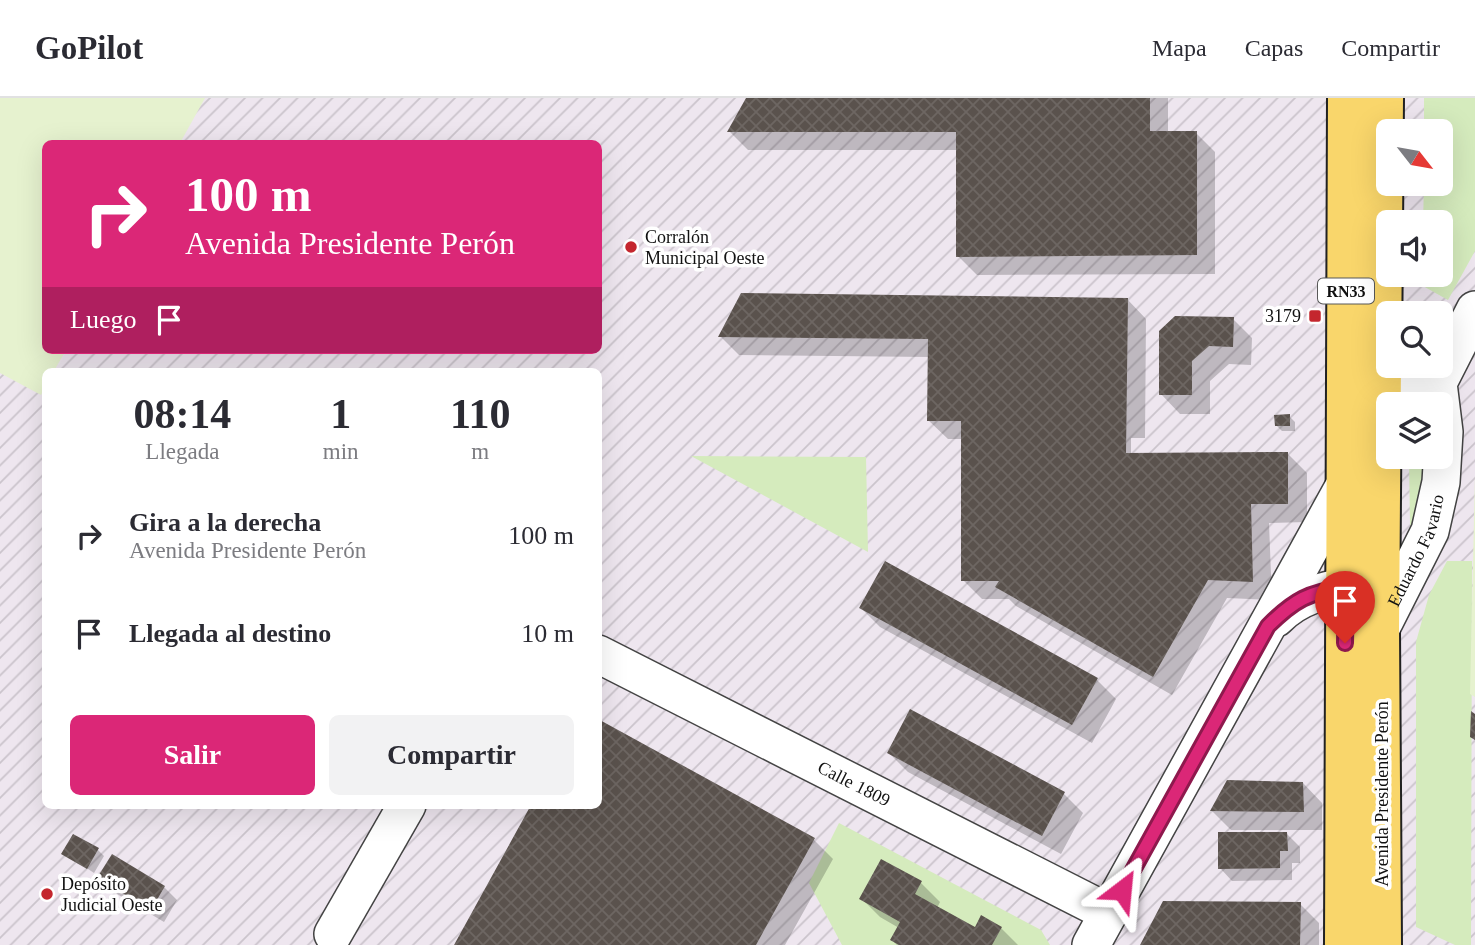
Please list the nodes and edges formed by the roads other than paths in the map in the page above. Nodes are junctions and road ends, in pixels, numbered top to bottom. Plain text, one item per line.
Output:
1 (1347, 98) edge
2 (1384, 98) edge
3 (1475, 310) edge
4 (1438, 383) junction
5 (1364, 398) junction
6 (1346, 483) junction
7 (1430, 531) junction
8 (1363, 583) junction
9 (1268, 626) junction
10 (1380, 630) junction
11 (602, 656) edge
12 (405, 809) edge
13 (1109, 914) junction
14 (333, 934) dead end
15 (1091, 945) edge
16 (1344, 945) edge
17 (1382, 945) edge

1 - 5 main road, Avenida Presidente Perón / RN33
2 - 5 main road, Avenida Presidente Perón / RN33
3 - 4 lane
4 - 5 lane
4 - 7 lane, Eduardo Favario
5 - 6 main road, Avenida Presidente Perón / RN33
5 - 8 main road, Avenida Presidente Perón / RN33
6 - 8 main road, Avenida Presidente Perón / RN33
6 - 9 lane
7 - 8 lane
7 - 10 lane, Eduardo Favario
8 - 9 lane
8 - 10 main road, Avenida Presidente Perón / RN33
8 - 16 main road, Avenida Presidente Perón / RN33
9 - 13 lane
10 - 17 main road, Avenida Presidente Perón / RN33
11 - 13 lane, Calle 1809
12 - 14 lane
13 - 15 lane

